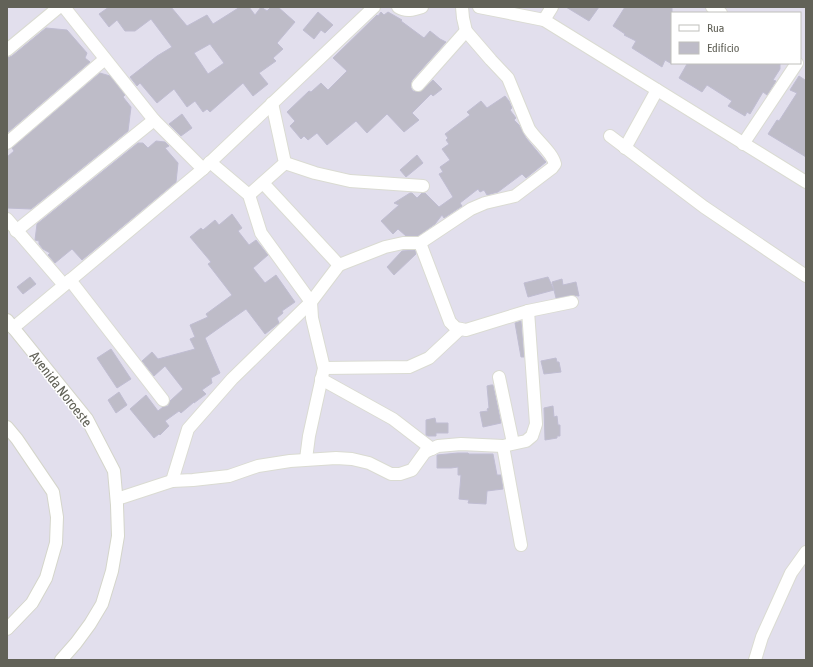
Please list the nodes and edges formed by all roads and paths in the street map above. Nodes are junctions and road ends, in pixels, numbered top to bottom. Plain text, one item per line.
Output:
1 (59, 7) edge
2 (64, 7) edge
3 (374, 7) edge
4 (398, 7) edge
5 (422, 7) edge
6 (462, 7) edge
7 (479, 7) edge
8 (552, 7) edge
9 (544, 20) junction
10 (466, 31) junction
11 (7, 50) edge
12 (105, 59) junction
13 (796, 64) edge
14 (418, 85) dead end
15 (657, 90) junction
16 (272, 103) junction
17 (154, 120) junction
18 (610, 136) dead end
19 (7, 143) edge
20 (743, 144) junction
21 (625, 148) junction
22 (285, 163) junction
23 (206, 166) junction
24 (806, 182) edge
25 (263, 183) junction
26 (423, 186) dead end
27 (249, 195) junction
28 (7, 219) edge
29 (16, 231) junction
30 (420, 243) junction
31 (339, 265) junction
32 (806, 276) edge
33 (67, 283) junction
34 (311, 302) junction
35 (572, 302) dead end
36 (528, 311) junction
37 (10, 324) edge
38 (460, 329) junction
39 (322, 374) junction
40 (498, 377) dead end
41 (163, 400) dead end
42 (7, 427) edge
43 (508, 445) junction
44 (432, 449) junction
45 (306, 459) junction
46 (172, 481) junction
47 (117, 499) junction
48 (521, 545) dead end
49 (806, 552) edge
50 (7, 629) edge
51 (61, 660) edge
52 (755, 660) edge

1 - 11 street
2 - 12 street
3 - 16 street
4 - 5 street
6 - 10 street
7 - 9 street
8 - 9 street
9 - 15 street
10 - 14 street
10 - 30 street
12 - 17 street
12 - 19 street
13 - 20 street
15 - 20 street
15 - 21 street
16 - 22 street
16 - 23 street
17 - 23 street
17 - 29 street
18 - 21 street
20 - 24 street
21 - 32 street
22 - 25 street
22 - 26 street
23 - 27 street
23 - 33 street
25 - 27 street
25 - 31 street
27 - 34 street
28 - 29 street
29 - 33 street
30 - 31 street
30 - 38 street
31 - 34 street
33 - 37 street
33 - 41 street
34 - 39 street
34 - 46 street
35 - 36 street
36 - 38 street
36 - 43 street
37 - 47 street, Avenida Noroeste
38 - 39 street
39 - 44 street
39 - 45 street
40 - 43 street
42 - 50 street
43 - 44 street
43 - 48 street
44 - 45 street
45 - 46 street
46 - 47 street
47 - 51 street, Avenida Noroeste
49 - 52 street

